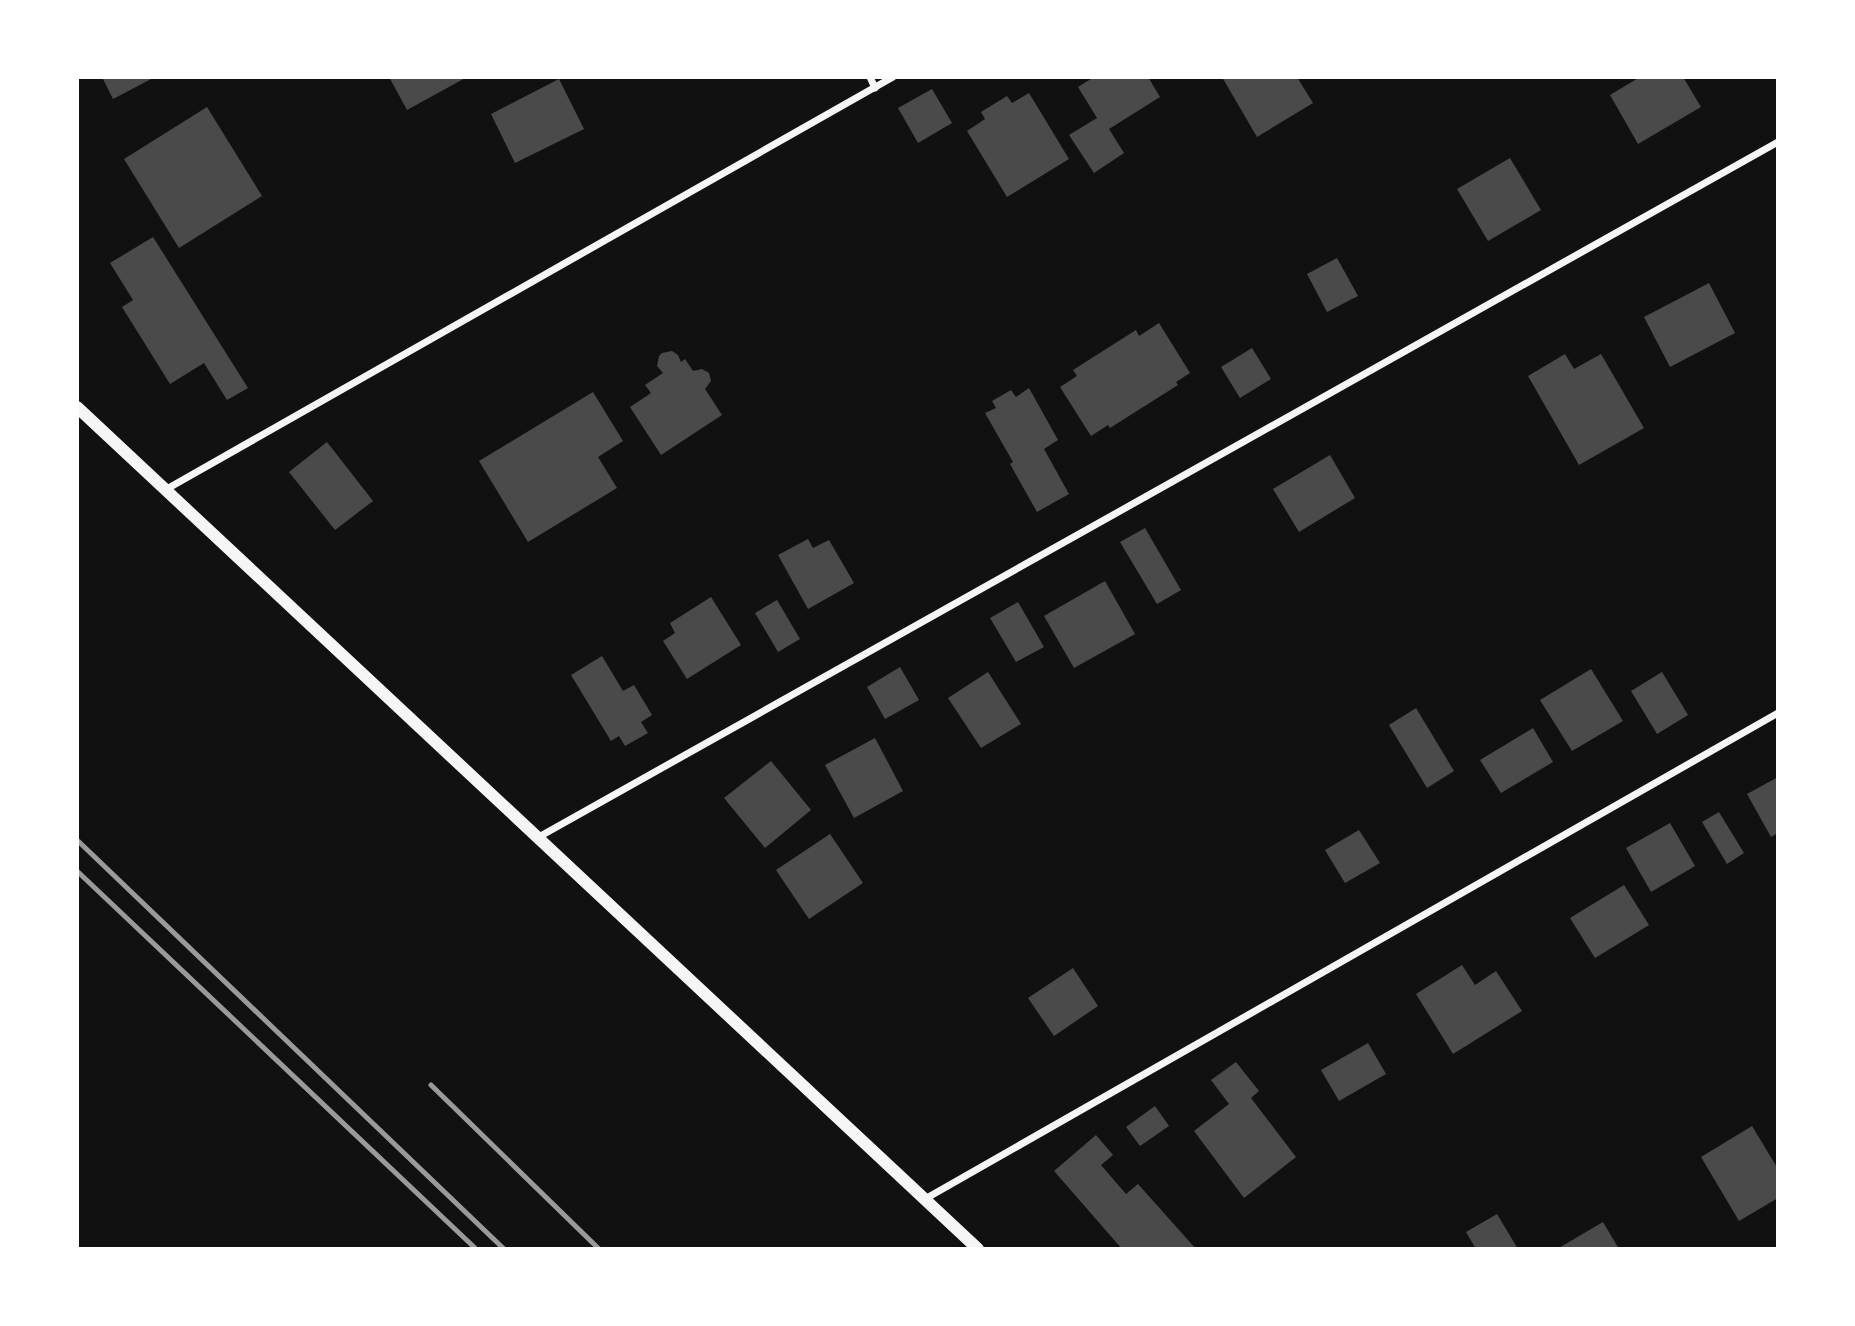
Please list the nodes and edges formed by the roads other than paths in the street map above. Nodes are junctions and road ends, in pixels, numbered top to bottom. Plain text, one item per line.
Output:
1 (870, 77) edge
2 (893, 77) edge
3 (875, 88) junction
4 (1778, 142) edge
5 (77, 407) edge
6 (165, 490) junction
7 (1778, 713) edge
8 (537, 838) junction
9 (925, 1199) junction
10 (978, 1249) edge

1 - 3 street
2 - 3 street
3 - 6 street
4 - 8 street
5 - 6 street
6 - 8 street
7 - 9 street
8 - 9 street
9 - 10 street

